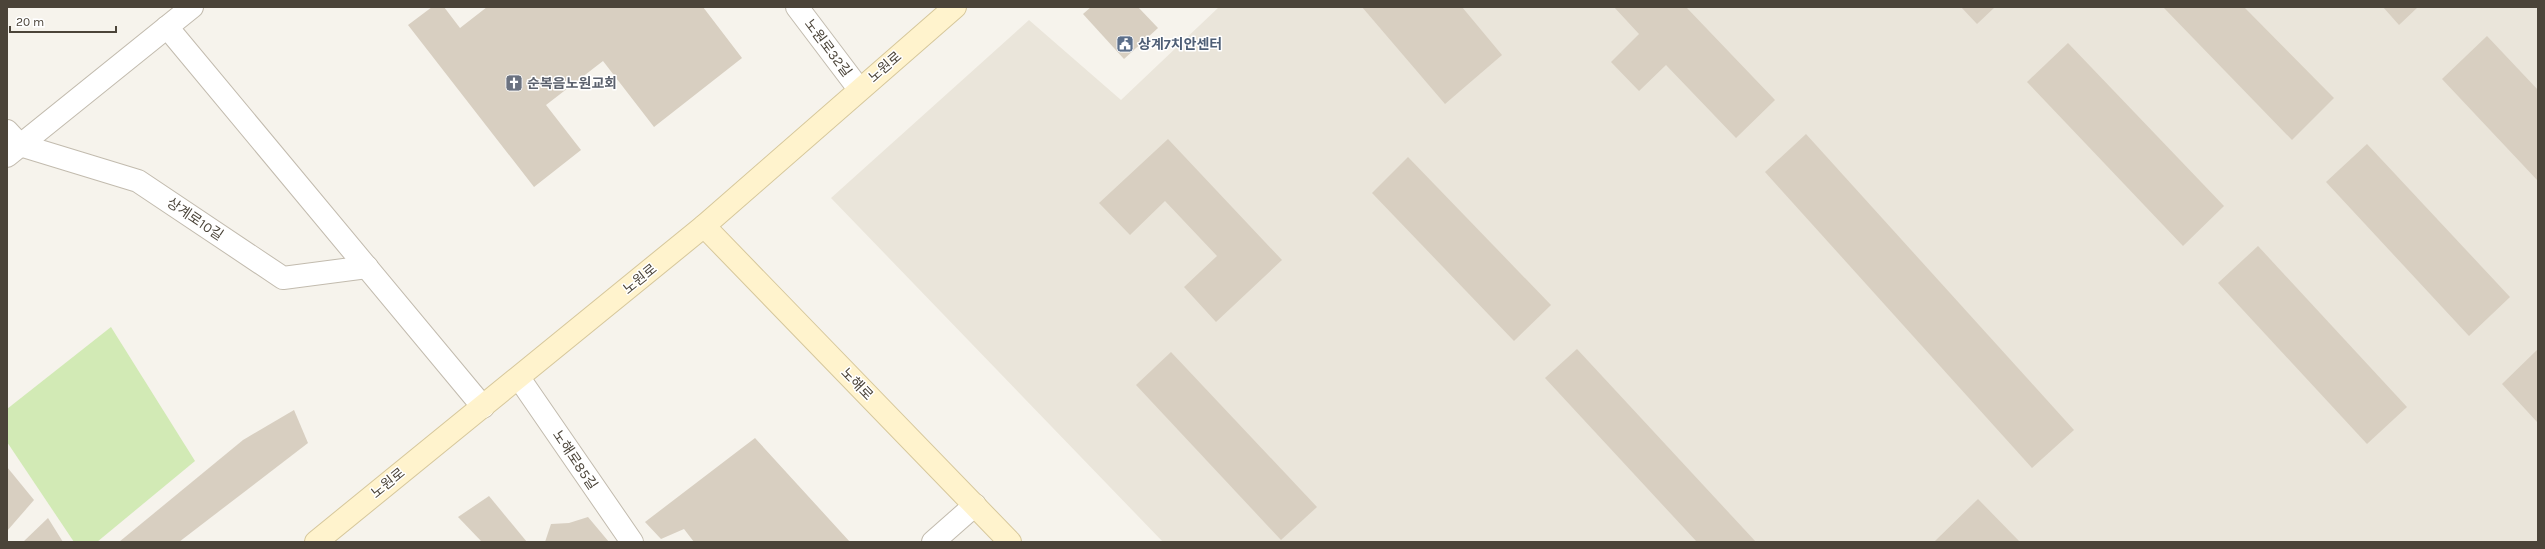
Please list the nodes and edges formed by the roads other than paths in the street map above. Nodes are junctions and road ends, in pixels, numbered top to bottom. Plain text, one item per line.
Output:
1 (192, 7) edge
2 (797, 7) edge
3 (955, 7) edge
4 (167, 27) junction
5 (859, 89) junction
6 (11, 144) edge
7 (704, 226) junction
8 (367, 267) junction
9 (519, 378) junction
10 (483, 407) junction
11 (974, 505) junction
12 (316, 542) edge
13 (632, 542) edge
14 (934, 542) edge
15 (1010, 542) edge

1 - 4 street, 상계로10길
2 - 5 street, 노원로32길
3 - 5 main road, 노원로
4 - 6 street, 상계로10길
4 - 8 street
5 - 7 main road, 노원로
6 - 8 street, 상계로10길
7 - 9 main road, 노원로
7 - 11 main road, 노해로
8 - 10 street
9 - 10 main road, 노원로
9 - 13 street, 노해로85길
10 - 12 main road, 노원로
11 - 14 street
11 - 15 main road, 노해로

